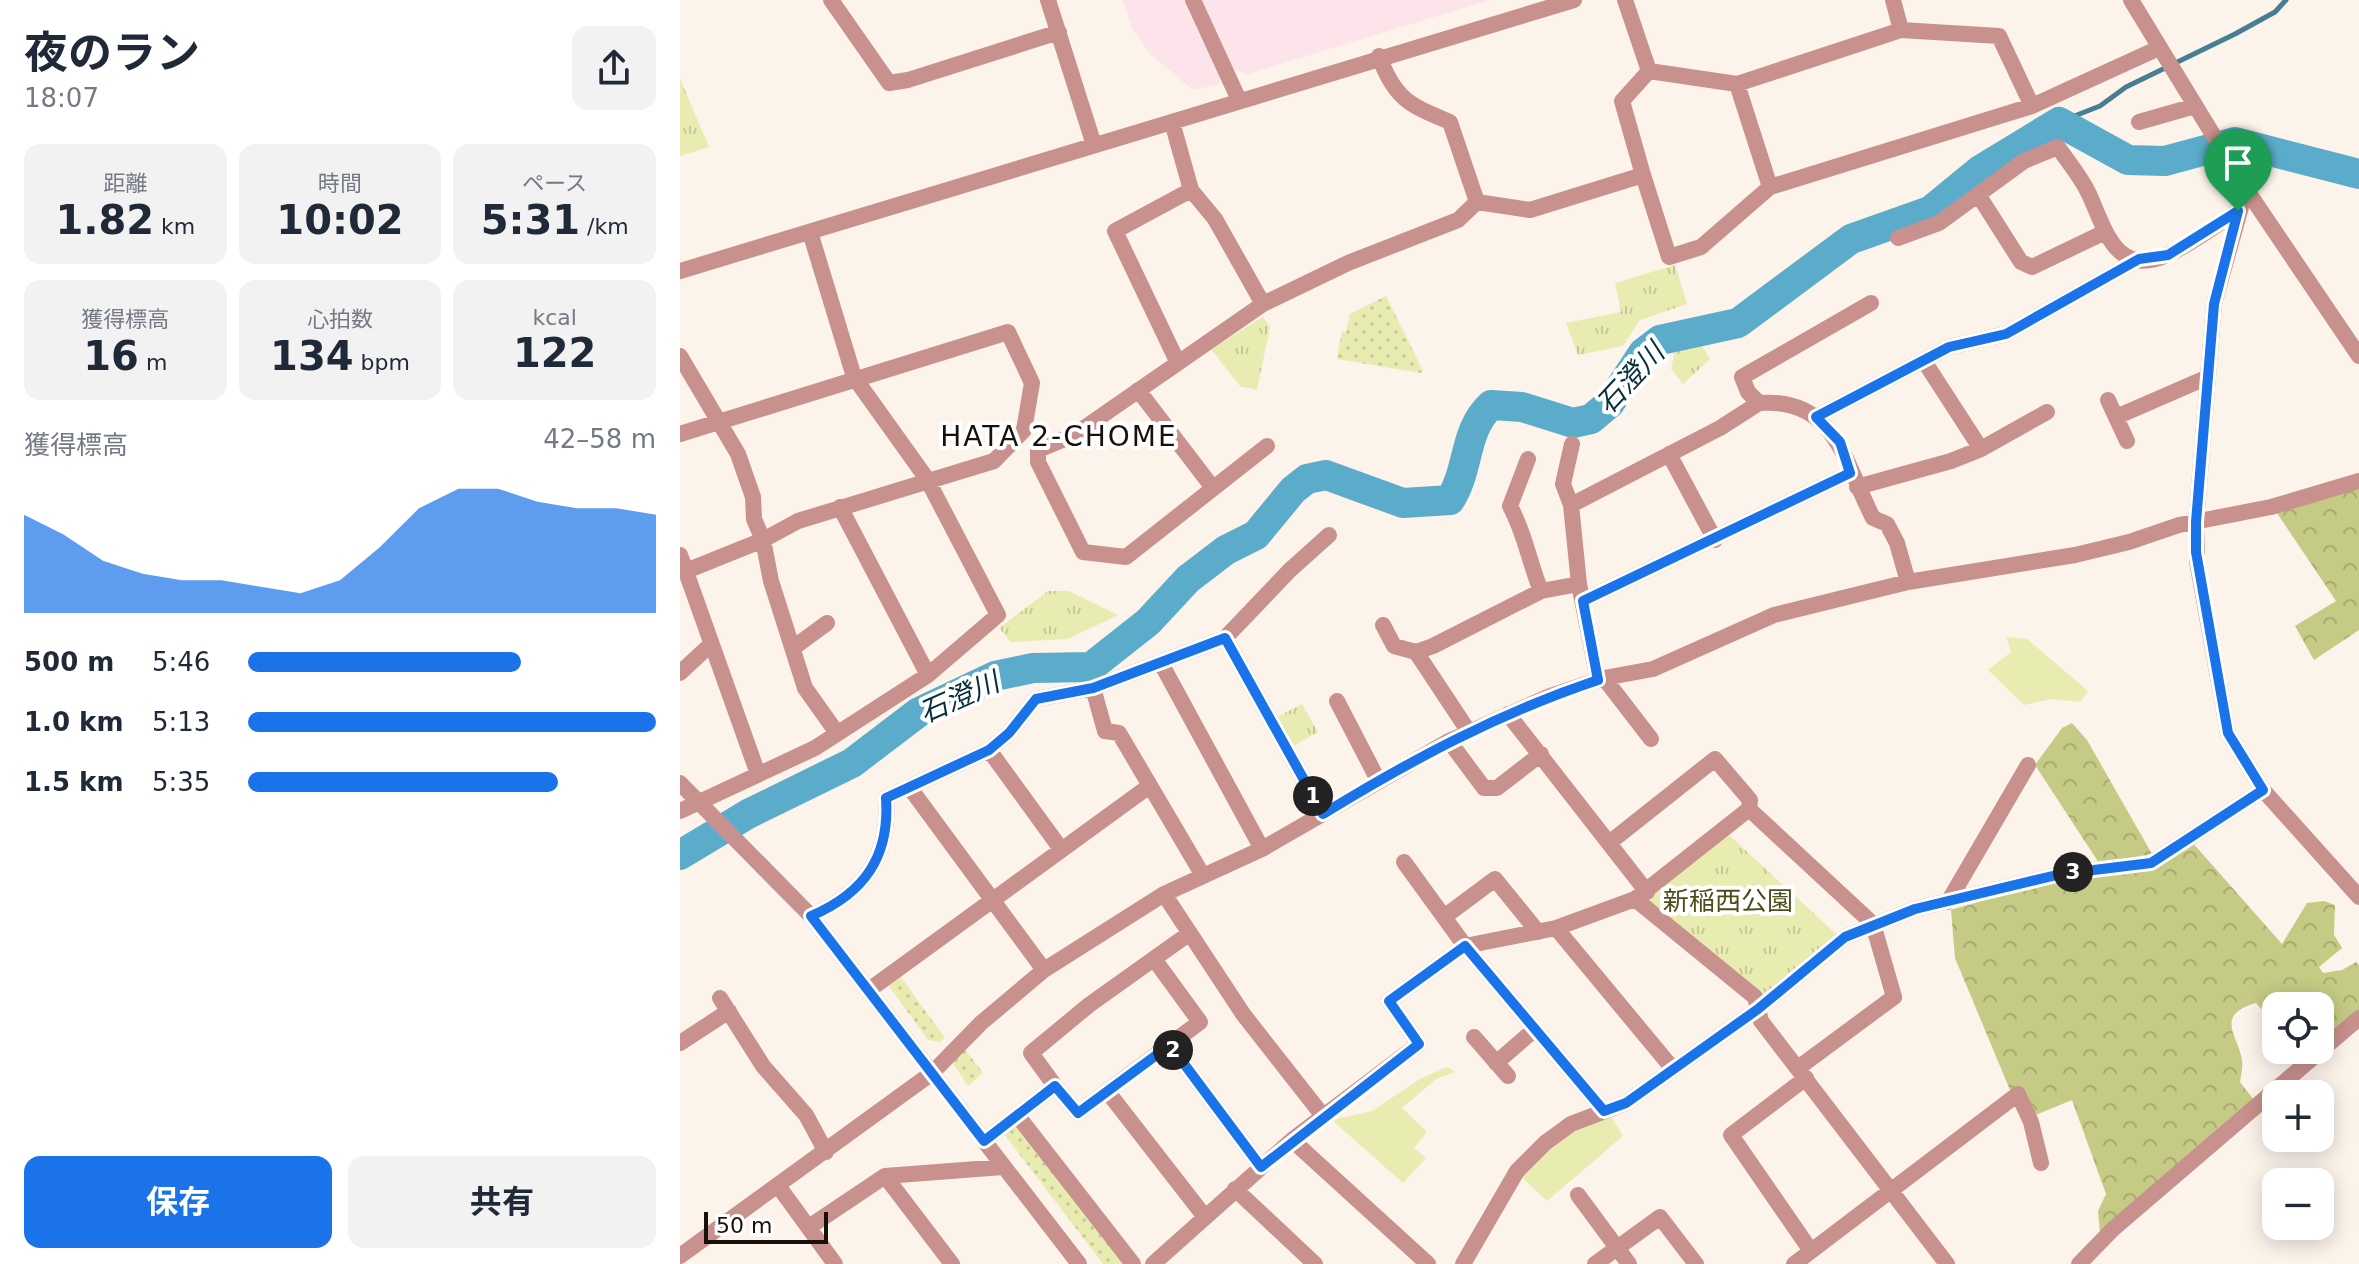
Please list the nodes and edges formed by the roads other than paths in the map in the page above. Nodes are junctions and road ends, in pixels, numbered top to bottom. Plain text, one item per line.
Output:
1 (831, 0) edge
2 (1048, 0) edge
3 (1193, 0) edge
4 (1574, 0) edge
5 (1625, 0) edge
6 (1893, 0) edge
7 (2131, 0) edge
8 (1901, 30) junction
9 (1059, 32) junction
10 (2162, 52) junction
11 (1379, 56) junction
12 (1649, 71) junction
13 (1737, 84) junction
14 (1239, 100) junction
15 (2032, 106) junction
16 (2195, 106) junction
17 (1172, 122) junction
18 (2139, 122) dead end
19 (1094, 145) junction
20 (1643, 175) junction
21 (1770, 187) junction
22 (2246, 189) junction
23 (1191, 190) junction
24 (1979, 196) junction
25 (1477, 202) junction
26 (2238, 211) junction
27 (810, 232) junction
28 (2103, 233) junction
29 (1898, 238) dead end
30 (2139, 259) junction
31 (680, 271) edge
32 (1871, 303) dead end
33 (1263, 304) junction
34 (680, 356) edge
35 (2359, 356) edge
36 (1177, 361) junction
37 (1924, 361) junction
38 (854, 377) junction
39 (2208, 377) junction
40 (1138, 390) junction
41 (2108, 400) dead end
42 (1759, 403) junction
43 (2047, 412) dead end
44 (1816, 417) junction
45 (2116, 417) junction
46 (719, 421) junction
47 (680, 434) edge
48 (2127, 441) dead end
49 (1572, 444) dead end
50 (1267, 446) dead end
51 (1981, 449) junction
52 (1669, 454) junction
53 (1528, 459) dead end
54 (927, 479) junction
55 (1854, 480) junction
56 (2359, 481) edge
57 (1213, 488) junction
58 (1571, 505) junction
59 (840, 507) junction
60 (2196, 522) junction
61 (1329, 535) dead end
62 (763, 540) junction
63 (1715, 540) junction
64 (680, 555) edge
65 (686, 571) junction
66 (1908, 582) junction
67 (1579, 584) junction
68 (1541, 591) junction
69 (1583, 601) junction
70 (827, 623) dead end
71 (1383, 625) dead end
72 (1225, 638) junction
73 (710, 645) junction
74 (793, 648) junction
75 (1416, 652) junction
76 (1162, 665) junction
77 (680, 673) edge
78 (928, 675) junction
79 (1601, 679) junction
80 (1093, 688) junction
81 (1337, 701) dead end
82 (1508, 714) junction
83 (1469, 732) junction
84 (837, 733) junction
85 (1651, 739) dead end
86 (1449, 741) junction
87 (989, 750) junction
88 (1541, 754) junction
89 (2028, 765) dead end
90 (758, 774) junction
91 (1378, 780) junction
92 (680, 783) edge
93 (1148, 787) junction
94 (910, 788) junction
95 (2263, 790) junction
96 (703, 806) junction
97 (1749, 809) junction
98 (680, 811) edge
99 (1323, 814) junction
100 (1609, 843) junction
101 (1061, 849) junction
102 (1262, 849) junction
103 (1404, 862) dead end
104 (1202, 874) junction
105 (1164, 894) junction
106 (1641, 895) junction
107 (2359, 897) edge
108 (991, 900) junction
109 (1948, 902) junction
110 (811, 916) junction
111 (1444, 917) junction
112 (1873, 924) junction
113 (1556, 928) junction
114 (1538, 932) junction
115 (1190, 933) junction
116 (1465, 946) junction
117 (1154, 959) junction
118 (1044, 970) junction
119 (869, 990) junction
120 (1758, 1009) junction
121 (2359, 1018) edge
122 (1535, 1029) junction
123 (1474, 1037) dead end
124 (680, 1043) edge
125 (1170, 1045) junction
126 (1496, 1063) junction
127 (1673, 1069) junction
128 (932, 1073) junction
129 (1802, 1073) junction
130 (1508, 1076) dead end
131 (1055, 1086) junction
132 (1107, 1091) junction
133 (1604, 1111) junction
134 (1017, 1115) junction
135 (1323, 1116) junction
136 (1292, 1140) junction
137 (984, 1141) junction
138 (826, 1152) junction
139 (2041, 1163) dead end
140 (1003, 1167) junction
141 (1261, 1167) junction
142 (885, 1176) junction
143 (779, 1187) junction
144 (1235, 1189) junction
145 (1891, 1190) junction
146 (1578, 1195) dead end
147 (1205, 1217) junction
148 (809, 1227) junction
149 (1617, 1247) junction
150 (1811, 1251) junction
151 (680, 1256) edge
152 (835, 1264) edge
153 (952, 1264) edge
154 (1079, 1264) edge
155 (1133, 1264) edge
156 (1153, 1264) edge
157 (1315, 1264) edge
158 (1428, 1264) edge
159 (1463, 1264) edge
160 (1595, 1264) edge
161 (1629, 1264) edge
162 (1696, 1264) edge
163 (1794, 1264) edge
164 (1947, 1264) edge
165 (2080, 1264) edge

1 - 9 street
2 - 9 street
3 - 14 street
4 - 11 street
5 - 12 street
6 - 8 street
7 - 10 street
8 - 13 street
8 - 15 street
9 - 19 street
10 - 15 street
10 - 16 street
11 - 14 street
11 - 25 street
12 - 13 street
12 - 20 street
13 - 21 street
14 - 17 street
15 - 21 street
16 - 18 street
16 - 22 street
17 - 19 street
17 - 23 street
19 - 27 street
20 - 21 street
20 - 25 street
22 - 26 street
22 - 35 street
23 - 33 street
23 - 36 street
24 - 28 street
24 - 28 street
24 - 29 street
25 - 33 street
26 - 30 street
26 - 39 street
27 - 31 street
27 - 38 street
28 - 30 street
30 - 37 street
32 - 42 street
33 - 36 street
34 - 46 street
36 - 40 street
37 - 44 street
37 - 51 street
38 - 46 street
38 - 54 street
38 - 54 street
39 - 45 street
39 - 60 street
40 - 57 street
40 - 57 street
41 - 45 street
42 - 44 street
42 - 52 street
43 - 51 street
44 - 55 street
45 - 48 street
46 - 47 street
46 - 62 street
49 - 58 street
50 - 57 street
51 - 55 street
52 - 58 street
52 - 63 street
53 - 68 street
54 - 59 street
54 - 78 street
55 - 63 street
55 - 66 street
56 - 60 street
58 - 67 street
59 - 62 street
59 - 78 street
60 - 66 street
60 - 95 street
61 - 72 street
62 - 65 street
62 - 74 street
63 - 69 street
64 - 65 street
65 - 73 street
66 - 79 street
67 - 68 street
67 - 69 street
68 - 75 street
69 - 79 street
70 - 74 street
71 - 75 street
72 - 76 street
72 - 99 street
73 - 77 street
73 - 90 street
74 - 84 street
75 - 83 street
76 - 80 street
76 - 102 street
78 - 84 street
79 - 82 street
79 - 85 street
80 - 87 street
80 - 93 street
81 - 91 street
82 - 83 street
82 - 88 street
83 - 86 street
84 - 90 street
86 - 88 street
86 - 91 street
87 - 94 street
87 - 101 street
88 - 100 street
89 - 109 street
90 - 96 street
91 - 99 street
92 - 96 street
93 - 101 street
93 - 104 street
94 - 108 street
94 - 110 street
95 - 107 street
95 - 109 street
96 - 98 street
96 - 110 street
97 - 100 street
97 - 106 street
97 - 112 street
99 - 102 street
100 - 106 street
101 - 108 street
102 - 104 street
103 - 111 street
104 - 105 street
105 - 115 street
105 - 118 street
106 - 113 street
106 - 120 street
108 - 118 street
108 - 119 street
109 - 112 street
110 - 119 street
111 - 114 street
111 - 116 street
112 - 120 street
112 - 129 street
113 - 114 street
113 - 127 street
114 - 116 street
115 - 117 street
115 - 135 street
116 - 122 street
116 - 135 street
117 - 125 street
117 - 131 street
118 - 128 street
119 - 128 street
120 - 127 street
120 - 129 street
121 - 165 street
122 - 126 street
122 - 133 street
123 - 126 street
124 - 138 street
125 - 132 street
125 - 141 street
126 - 130 street
127 - 133 street
128 - 137 street
128 - 138 street
129 - 145 street
129 - 150 street
131 - 132 street
131 - 134 street
132 - 147 street
133 - 159 street
134 - 137 street
134 - 155 street
135 - 136 street
136 - 141 street
136 - 158 street
137 - 140 street
138 - 143 street
139 - 145 street
140 - 142 street
140 - 154 street
141 - 144 street
142 - 148 street
142 - 153 street
143 - 148 street
143 - 151 street
144 - 147 street
144 - 157 street
145 - 150 street
145 - 164 street
146 - 149 street
147 - 156 street
148 - 152 street
149 - 160 street
149 - 161 street
149 - 162 street
150 - 163 street

